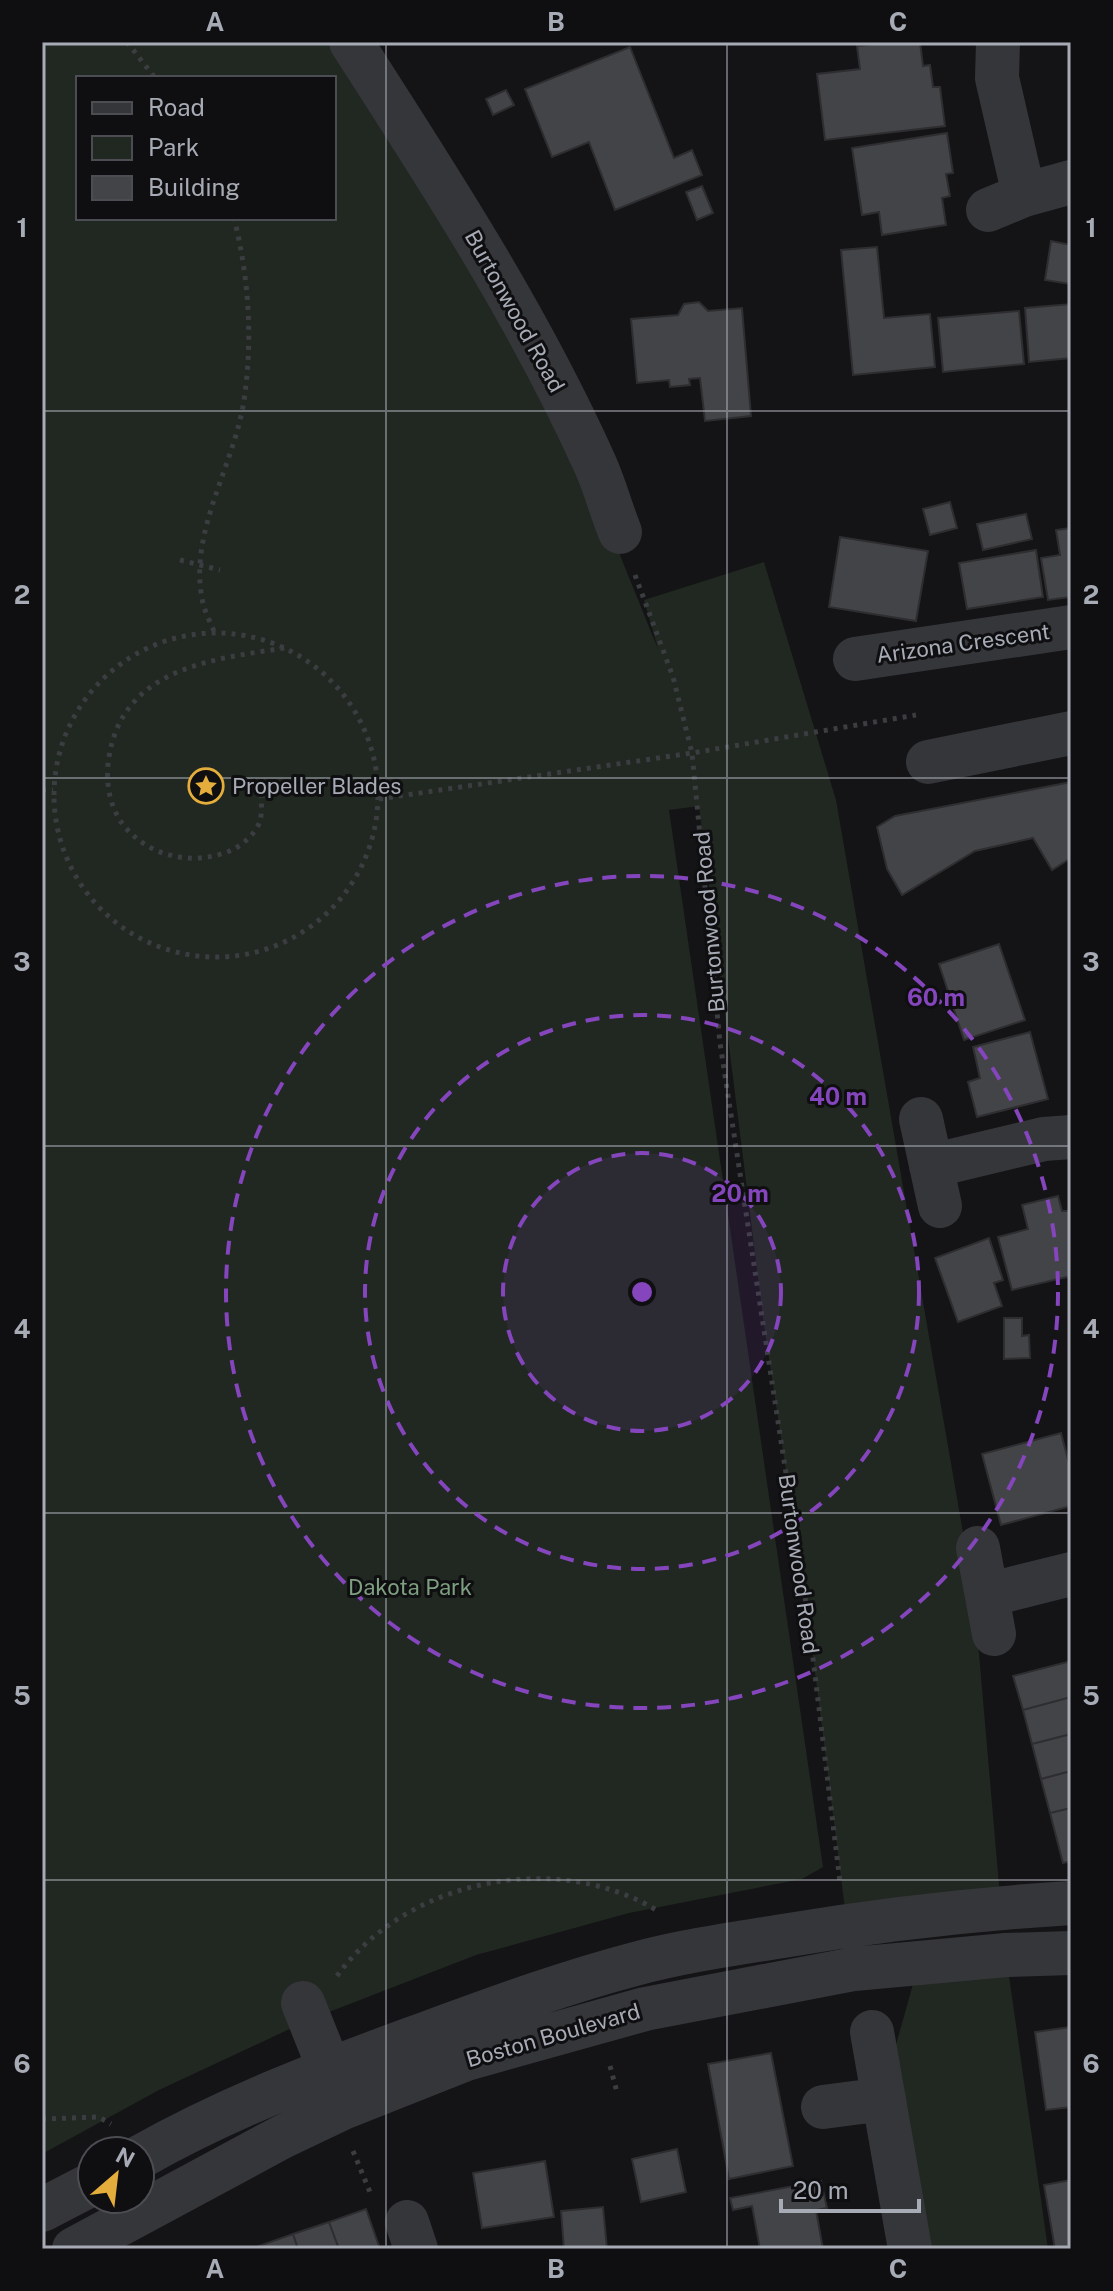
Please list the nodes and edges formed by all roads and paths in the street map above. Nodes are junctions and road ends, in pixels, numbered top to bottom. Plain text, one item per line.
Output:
1 (127, 42) edge
2 (351, 42) edge
3 (998, 42) edge
4 (153, 76) edge
5 (1071, 182) edge
6 (234, 220) edge
7 (620, 532) joint
8 (180, 560) dead end
9 (201, 565) junction
10 (220, 570) dead end
11 (1071, 627) edge
12 (214, 632) junction
13 (286, 648) junction
14 (855, 659) dead end
15 (931, 712) dead end
16 (1071, 733) edge
17 (692, 753) junction
18 (928, 762) dead end
19 (247, 779) dead end
20 (42, 790) edge
21 (53, 790) junction
22 (379, 799) junction
23 (921, 1119) dead end
24 (1071, 1137) edge
25 (978, 1548) dead end
26 (1071, 1574) edge
27 (839, 1877) dead end
28 (1071, 1903) edge
29 (661, 1913) dead end
30 (1071, 1953) edge
31 (307, 2015) joint
32 (872, 2032) dead end
33 (608, 2058) dead end
34 (336, 2088) junction
35 (617, 2092) dead end
36 (884, 2099) junction
37 (823, 2107) dead end
38 (42, 2119) edge
39 (124, 2135) edge
40 (156, 2149) edge
41 (76, 2192) edge
42 (42, 2210) edge
43 (74, 2249) edge
44 (910, 2249) edge

1 - 4 path
2 - 7 street, Burtonwood Road
3 - 5 street
6 - 9 path
7 - 17 path, Burtonwood Road
8 - 9 path
9 - 10 path
9 - 12 path
11 - 14 street, Arizona Crescent
12 - 13 path
12 - 21 path
13 - 19 path
13 - 22 path
15 - 17 path
16 - 18 street
17 - 22 path
17 - 27 path, Burtonwood Road
20 - 21 path
21 - 22 path
23 - 24 street
25 - 26 street
28 - 34 street, Boston Boulevard
29 - 31 path
30 - 34 street, Boston Boulevard
31 - 34 street
32 - 36 street
33 - 35 path
34 - 40 street, Boston Boulevard
34 - 43 street, Boston Boulevard
36 - 37 street
36 - 44 street
38 - 39 path
41 - 42 street

